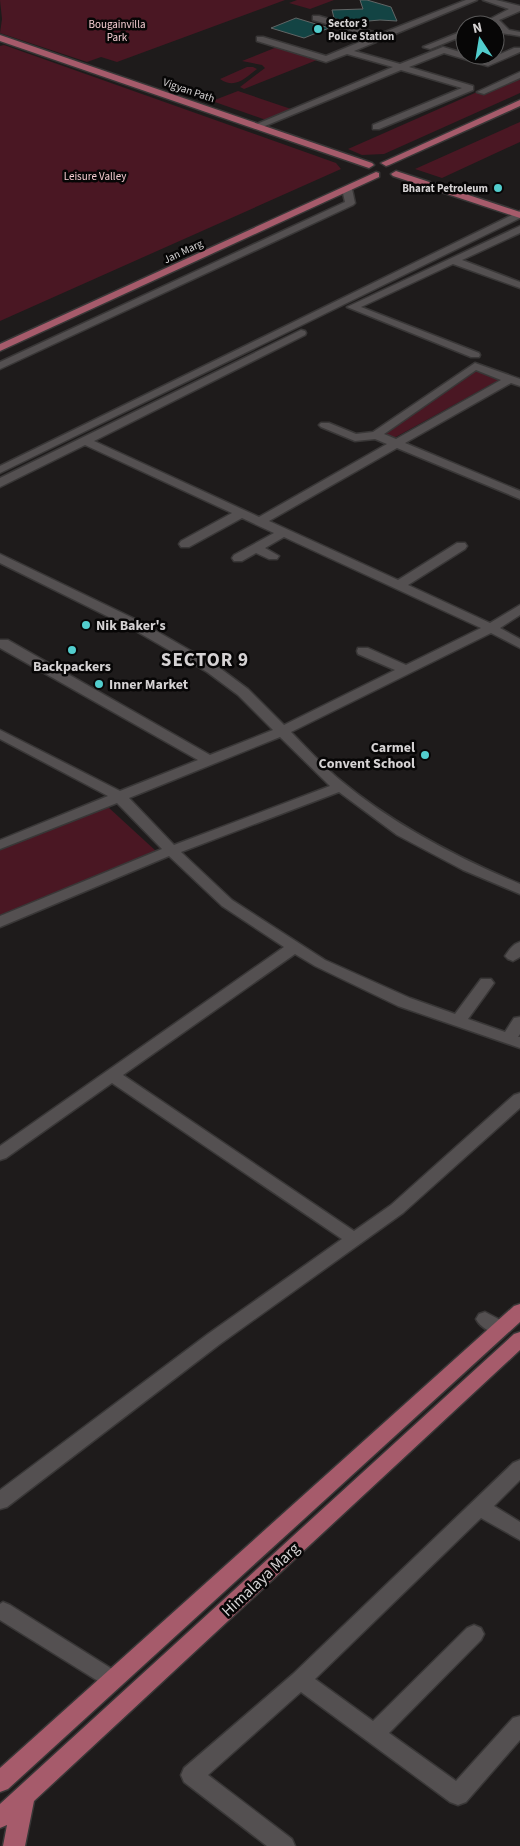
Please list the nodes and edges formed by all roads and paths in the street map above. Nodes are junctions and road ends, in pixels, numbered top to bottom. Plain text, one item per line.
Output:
1 (473, 0) edge
2 (487, 0) edge
3 (518, 9) edge
4 (316, 18) dead end
5 (506, 31) joint
6 (520, 34) edge
7 (455, 36) edge
8 (380, 37) junction
9 (260, 39) dead end
10 (1, 40) edge
11 (517, 50) dead end
12 (347, 51) junction
13 (455, 53) edge
14 (505, 55) edge
15 (386, 63) junction
16 (494, 65) edge
17 (400, 68) junction
18 (514, 71) edge
19 (470, 88) junction
20 (520, 103) edge
21 (520, 112) edge
22 (257, 126) junction
23 (376, 127) dead end
24 (386, 163) junction
25 (370, 170) junction
26 (398, 170) junction
27 (347, 189) junction
28 (519, 215) edge
29 (520, 229) edge
30 (452, 260) junction
31 (520, 285) edge
32 (352, 307) junction
33 (0, 338) edge
34 (0, 348) edge
35 (475, 355) dead end
36 (0, 366) edge
37 (515, 382) edge
38 (325, 425) dead end
39 (376, 435) junction
40 (85, 441) junction
41 (397, 444) junction
42 (0, 470) edge
43 (0, 483) edge
44 (520, 495) edge
45 (241, 513) junction
46 (260, 521) junction
47 (280, 530) junction
48 (185, 544) dead end
49 (461, 546) dead end
50 (256, 548) junction
51 (435, 554) dead end
52 (272, 556) dead end
53 (0, 558) edge
54 (394, 583) junction
55 (520, 609) edge
56 (491, 628) junction
57 (0, 644) edge
58 (520, 644) edge
59 (363, 651) dead end
60 (406, 670) junction
61 (282, 732) junction
62 (0, 734) edge
63 (210, 761) junction
64 (340, 787) junction
65 (120, 797) junction
66 (0, 845) edge
67 (171, 850) junction
68 (520, 889) edge
69 (0, 922) edge
70 (294, 947) junction
71 (486, 983) dead end
72 (458, 1021) junction
73 (520, 1022) edge
74 (514, 1041) edge
75 (112, 1075) junction
76 (520, 1099) edge
77 (0, 1154) edge
78 (354, 1239) junction
79 (520, 1310) edge
80 (520, 1339) edge
81 (520, 1468) edge
82 (0, 1501) edge
83 (480, 1507) junction
84 (520, 1532) edge
85 (3, 1611) dead end
86 (474, 1634) dead end
87 (113, 1680) junction
88 (300, 1680) junction
89 (520, 1725) edge
90 (374, 1734) junction
91 (2, 1780) edge
92 (24, 1796) junction
93 (0, 1818) edge
94 (14, 1846) edge
95 (284, 1846) edge

1 - 8 street
2 - 3 street
3 - 5 street
4 - 8 street
5 - 6 street
7 - 15 street
8 - 12 street
9 - 12 street
10 - 22 main road, Vigyan Path
11 - 14 street
12 - 15 street
13 - 17 street
15 - 17 street
16 - 18 street
17 - 19 street
17 - 22 street
18 - 19 street
19 - 23 street
20 - 24 main road
21 - 26 main road
22 - 25 main road, Vigyan Path
24 - 25 main road
24 - 26 main road
25 - 26 main road
25 - 27 main road, Jan Marg
25 - 33 main road, Jan Marg
26 - 28 main road
27 - 34 main road, Jan Marg
27 - 36 street
28 - 42 street
29 - 30 street
30 - 31 street
30 - 32 street
32 - 35 street
32 - 40 street
37 - 39 street
37 - 41 street
38 - 39 street
39 - 41 street
40 - 43 street
40 - 45 street
41 - 44 street
41 - 46 street
45 - 46 street
45 - 48 street
46 - 47 street
47 - 50 street
47 - 50 street
47 - 54 street
49 - 54 street
50 - 52 street
51 - 54 street
53 - 61 street
54 - 56 street
55 - 56 street
56 - 58 street
56 - 60 street
57 - 63 street
59 - 60 street
60 - 61 street
61 - 63 street
61 - 64 street
62 - 65 street
63 - 65 street
64 - 67 street
64 - 68 street
65 - 66 street
65 - 67 street
67 - 69 street
67 - 70 street
70 - 72 street
70 - 75 street
71 - 72 street
72 - 74 street
73 - 74 street
75 - 77 street
75 - 78 street
76 - 78 street
78 - 82 street
79 - 87 main road, Himalaya Marg
80 - 92 main road, Himalaya Marg
81 - 83 street
83 - 84 street
83 - 88 street
85 - 87 street
86 - 90 street
87 - 91 main road, Himalaya Marg
88 - 90 street
88 - 95 street
89 - 90 street
92 - 93 main road, Himalaya Marg
92 - 94 main road

